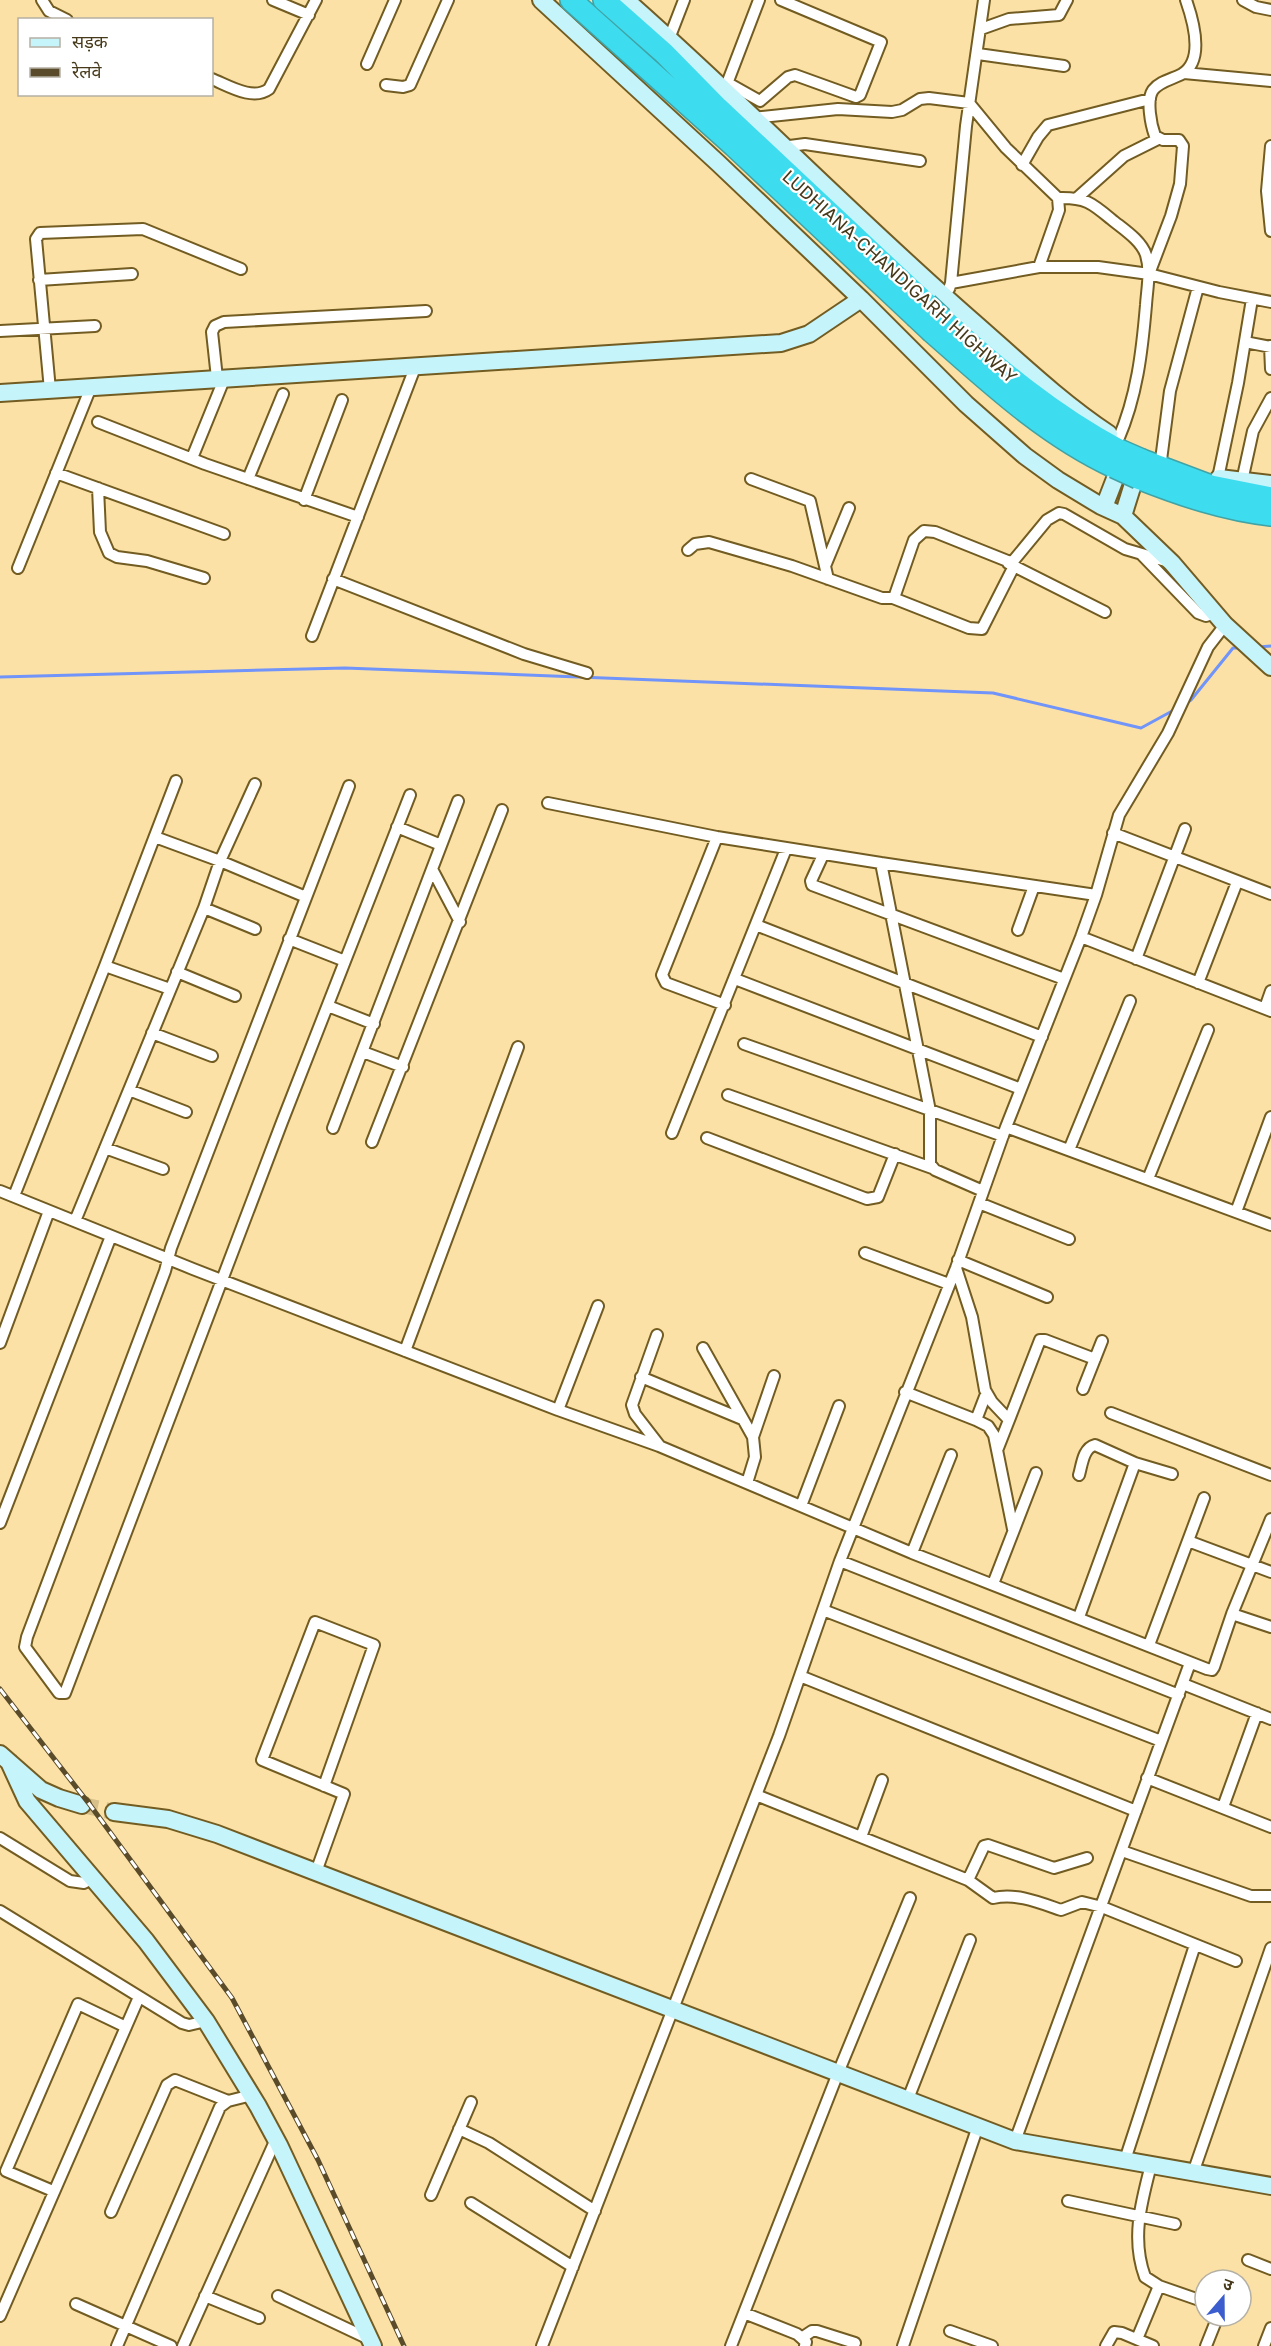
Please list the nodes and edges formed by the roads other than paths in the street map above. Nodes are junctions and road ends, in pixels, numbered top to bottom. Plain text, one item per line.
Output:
1 (42, 0) edge
2 (273, 0) edge
3 (316, 0) edge
4 (395, 0) edge
5 (448, 0) edge
6 (541, 0) edge
7 (571, 0) edge
8 (604, 0) edge
9 (626, 0) edge
10 (684, 0) edge
11 (759, 0) edge
12 (781, 0) edge
13 (984, 0) edge
14 (1067, 0) edge
15 (1186, 0) edge
16 (1244, 0) edge
17 (1271, 9) edge
18 (309, 15) junction
19 (64, 18) edge
20 (981, 28) junction
21 (666, 45) junction
22 (978, 54) junction
23 (367, 64) dead end
24 (1064, 66) dead end
25 (1184, 73) junction
26 (213, 79) edge
27 (1271, 81) edge
28 (386, 85) dead end
29 (726, 86) junction
30 (1150, 99) junction
31 (969, 103) junction
32 (753, 118) junction
33 (1158, 139) junction
34 (1271, 146) edge
35 (782, 147) junction
36 (920, 161) dead end
37 (1022, 165) junction
38 (1058, 198) junction
39 (1077, 198) junction
40 (1271, 231) edge
41 (1039, 267) junction
42 (241, 269) dead end
43 (132, 274) dead end
44 (1149, 274) junction
45 (39, 280) junction
46 (1198, 287) junction
47 (861, 299) junction
48 (1252, 299) junction
49 (1271, 302) edge
50 (935, 308) junction
51 (426, 311) dead end
52 (95, 326) dead end
53 (44, 328) junction
54 (0, 332) edge
55 (1245, 342) junction
56 (909, 346) junction
57 (1271, 346) edge
58 (416, 365) junction
59 (1271, 369) edge
60 (221, 378) junction
61 (91, 387) junction
62 (50, 390) junction
63 (0, 393) edge
64 (283, 394) dead end
65 (1271, 398) edge
66 (342, 400) dead end
67 (98, 422) dead end
68 (1133, 456) junction
69 (192, 458) junction
70 (56, 473) junction
71 (1218, 478) junction
72 (248, 479) junction
73 (751, 479) dead end
74 (1242, 481) junction
75 (1271, 484) edge
76 (98, 488) junction
77 (1271, 498) edge
78 (304, 500) junction
79 (849, 507) dead end
80 (1104, 507) junction
81 (1271, 515) edge
82 (1123, 516) junction
83 (358, 517) junction
84 (224, 534) dead end
85 (688, 550) dead end
86 (1142, 555) junction
87 (1172, 563) junction
88 (1009, 564) junction
89 (825, 566) junction
90 (18, 568) dead end
91 (204, 578) dead end
92 (333, 579) junction
93 (828, 579) junction
94 (893, 598) junction
95 (1105, 612) dead end
96 (1220, 619) junction
97 (312, 636) dead end
98 (1271, 667) edge
99 (587, 673) dead end
100 (176, 781) dead end
101 (255, 784) dead end
102 (349, 786) dead end
103 (410, 795) dead end
104 (459, 801) dead end
105 (548, 803) dead end
106 (502, 810) dead end
107 (397, 827) junction
108 (1185, 829) dead end
109 (1113, 833) junction
110 (154, 837) junction
111 (717, 837) junction
112 (441, 845) junction
113 (786, 849) junction
114 (823, 855) junction
115 (1174, 858) junction
116 (220, 861) junction
117 (881, 863) junction
118 (432, 869) junction
119 (1237, 882) junction
120 (1034, 886) junction
121 (1271, 894) edge
122 (1096, 895) junction
123 (306, 897) junction
124 (204, 908) junction
125 (890, 913) junction
126 (460, 922) junction
127 (756, 925) junction
128 (255, 929) dead end
129 (1018, 930) dead end
130 (1081, 936) junction
131 (289, 939) junction
132 (1136, 960) junction
133 (345, 961) junction
134 (105, 966) junction
135 (177, 972) junction
136 (735, 979) junction
137 (1064, 979) junction
138 (1198, 983) junction
139 (904, 984) junction
140 (170, 989) junction
141 (1271, 991) edge
142 (235, 996) dead end
143 (1131, 1001) dead end
144 (725, 1005) junction
145 (328, 1006) junction
146 (1268, 1009) edge
147 (374, 1024) junction
148 (1208, 1030) dead end
149 (152, 1033) junction
150 (1042, 1036) junction
151 (744, 1044) dead end
152 (518, 1047) dead end
153 (918, 1050) junction
154 (363, 1052) junction
155 (212, 1056) dead end
156 (403, 1067) junction
157 (1021, 1089) junction
158 (129, 1090) junction
159 (728, 1095) dead end
160 (930, 1111) junction
161 (186, 1112) dead end
162 (1271, 1117) edge
163 (333, 1128) dead end
164 (1005, 1131) junction
165 (672, 1133) dead end
166 (707, 1138) dead end
167 (372, 1142) dead end
168 (105, 1148) junction
169 (1069, 1150) junction
170 (895, 1154) junction
171 (932, 1168) junction
172 (163, 1169) dead end
173 (1148, 1179) junction
174 (0, 1191) edge
175 (984, 1191) junction
176 (14, 1196) junction
177 (979, 1203) junction
178 (49, 1211) junction
179 (1236, 1212) junction
180 (75, 1221) junction
181 (1271, 1225) edge
182 (111, 1236) junction
183 (1069, 1239) dead end
184 (865, 1253) dead end
185 (167, 1258) junction
186 (957, 1264) junction
187 (222, 1279) junction
188 (949, 1284) junction
189 (1047, 1297) dead end
190 (598, 1306) dead end
191 (657, 1335) dead end
192 (1102, 1341) dead end
193 (0, 1343) edge
194 (703, 1348) dead end
195 (405, 1351) junction
196 (1095, 1359) junction
197 (774, 1376) dead end
198 (641, 1377) junction
199 (1083, 1389) dead end
200 (905, 1392) junction
201 (986, 1394) junction
202 (839, 1406) dead end
203 (558, 1410) junction
204 (1111, 1413) dead end
205 (742, 1419) junction
206 (976, 1420) junction
207 (1009, 1420) junction
208 (753, 1437) junction
209 (659, 1446) junction
210 (998, 1449) junction
211 (951, 1455) dead end
212 (1135, 1462) junction
213 (1036, 1473) dead end
214 (1172, 1474) dead end
215 (1079, 1475) dead end
216 (1271, 1475) edge
217 (747, 1483) junction
218 (1204, 1498) dead end
219 (801, 1506) junction
220 (1271, 1519) edge
221 (0, 1523) edge
222 (852, 1528) junction
223 (1013, 1529) junction
224 (1188, 1541) junction
225 (912, 1553) junction
226 (840, 1561) junction
227 (1252, 1565) junction
228 (1271, 1572) edge
229 (993, 1584) junction
230 (823, 1610) junction
231 (1232, 1614) junction
232 (1079, 1617) junction
233 (1271, 1627) edge
234 (1149, 1645) junction
235 (1190, 1663) junction
236 (800, 1676) junction
237 (1181, 1689) junction
238 (1257, 1713) junction
239 (1271, 1719) edge
240 (1161, 1741) junction
241 (4, 1758) edge
242 (1147, 1778) junction
243 (882, 1780) dead end
244 (324, 1786) junction
245 (756, 1795) junction
246 (82, 1805) tunnel mouth
247 (1223, 1807) junction
248 (1136, 1811) junction
249 (114, 1812) tunnel mouth
250 (1271, 1827) edge
251 (861, 1837) junction
252 (0, 1838) edge
253 (1122, 1851) junction
254 (1087, 1858) dead end
255 (316, 1872) junction
256 (93, 1878) junction
257 (968, 1880) junction
258 (1271, 1896) edge
259 (910, 1898) dead end
260 (1102, 1907) junction
261 (0, 1911) edge
262 (970, 1940) dead end
263 (1195, 1945) junction
264 (1271, 1948) edge
265 (1236, 1961) dead end
266 (139, 1997) junction
267 (673, 2009) junction
268 (206, 2021) junction
269 (126, 2026) junction
270 (838, 2073) junction
271 (252, 2095) junction
272 (908, 2099) junction
273 (228, 2101) junction
274 (471, 2102) dead end
275 (978, 2126) junction
276 (459, 2129) junction
277 (276, 2139) junction
278 (1015, 2141) junction
279 (1125, 2160) junction
280 (1151, 2165) junction
281 (1193, 2173) junction
282 (1271, 2186) edge
283 (53, 2190) junction
284 (431, 2195) dead end
285 (1068, 2201) dead end
286 (471, 2203) dead end
287 (595, 2211) junction
288 (111, 2212) dead end
289 (1138, 2216) junction
290 (1175, 2224) dead end
291 (1248, 2260) dead end
292 (573, 2267) junction
293 (1271, 2269) edge
294 (1160, 2286) junction
295 (205, 2296) junction
296 (278, 2296) dead end
297 (1193, 2298) edge
298 (76, 2304) dead end
299 (744, 2313) junction
300 (0, 2316) edge
301 (259, 2318) dead end
302 (126, 2326) junction
303 (1213, 2328) edge
304 (1271, 2328) edge
305 (950, 2331) dead end
306 (1137, 2339) junction
307 (804, 2341) edge
308 (371, 2342) edge
309 (855, 2343) dead end
310 (117, 2346) edge
311 (171, 2346) edge
312 (183, 2346) edge
313 (542, 2346) edge
314 (731, 2346) edge
315 (903, 2346) edge
316 (992, 2346) edge
317 (1106, 2346) edge
318 (1153, 2346) edge
319 (1206, 2346) edge
320 (1264, 2346) edge

1 - 19 street
2 - 18 street
3 - 18 street
4 - 23 street
5 - 28 street
6 - 47 street
7 - 50 highway
8 - 21 highway, LUDHIANA-CHANDIGARH HIGHWAY
9 - 21 street
10 - 21 street
11 - 29 street
12 - 29 street
13 - 20 street
14 - 20 street
15 - 25 street
16 - 17 street
18 - 26 street
20 - 22 street
21 - 29 street
21 - 50 highway, LUDHIANA-CHANDIGARH HIGHWAY
22 - 24 street
22 - 31 street
25 - 27 street
25 - 30 street
29 - 32 street
30 - 33 street
30 - 37 street
31 - 32 street
31 - 37 street
31 - 50 street
32 - 35 street
33 - 39 street
33 - 44 street
34 - 40 street
35 - 36 street
35 - 50 street
37 - 38 street
38 - 39 street
38 - 41 street
39 - 44 street
41 - 44 street
41 - 50 street
42 - 45 street
43 - 45 street
44 - 46 street
44 - 68 street
45 - 53 street
46 - 48 street
46 - 68 street
47 - 56 street
47 - 58 street
48 - 49 street
48 - 55 street
50 - 56 street
50 - 68 street
50 - 68 highway
51 - 60 street
52 - 53 street
53 - 54 street
53 - 62 street
55 - 57 street
55 - 71 street
56 - 80 street
57 - 59 street
58 - 60 street
58 - 83 street
60 - 61 street
60 - 69 street
61 - 62 street
61 - 70 street
62 - 63 street
64 - 72 street
65 - 74 street
66 - 78 street
67 - 69 street
68 - 71 street
68 - 77 highway
68 - 80 street
68 - 81 highway
68 - 82 street
69 - 72 street
70 - 76 street
70 - 90 street
71 - 74 street
72 - 78 street
73 - 89 street
74 - 75 street
76 - 84 street
76 - 91 street
78 - 83 street
79 - 89 street
80 - 82 street
82 - 87 street
83 - 92 street
85 - 93 street
86 - 87 street
86 - 88 street
86 - 96 street
87 - 96 street
88 - 94 street
88 - 94 street
88 - 95 street
89 - 93 street
92 - 97 street
92 - 99 street
93 - 94 street
96 - 98 street
96 - 109 street
100 - 110 street
101 - 116 street
102 - 123 street
103 - 107 street
104 - 112 street
105 - 111 street
106 - 126 street
107 - 112 street
107 - 133 street
108 - 115 street
109 - 115 street
109 - 122 street
110 - 116 street
110 - 134 street
111 - 113 street
111 - 144 street
112 - 118 street
113 - 114 street
113 - 127 street
114 - 117 street
114 - 125 street
115 - 119 street
115 - 132 street
116 - 123 street
116 - 124 street
117 - 120 street
117 - 125 street
118 - 126 street
118 - 147 street
119 - 121 street
119 - 138 street
120 - 122 street
120 - 129 street
122 - 130 street
123 - 131 street
124 - 128 street
124 - 135 street
125 - 137 street
125 - 139 street
126 - 156 street
127 - 136 street
127 - 139 street
130 - 132 street
130 - 137 street
131 - 133 street
131 - 185 street
132 - 138 street
133 - 145 street
134 - 140 street
134 - 176 street
135 - 140 street
135 - 142 street
136 - 144 street
136 - 153 street
137 - 150 street
138 - 146 street
139 - 150 street
139 - 153 street
140 - 149 street
141 - 146 street
143 - 169 street
144 - 165 street
145 - 147 street
145 - 187 street
147 - 154 street
148 - 173 street
149 - 155 street
149 - 158 street
150 - 157 street
151 - 160 street
152 - 195 street
153 - 157 street
153 - 160 street
154 - 156 street
154 - 163 street
156 - 167 street
157 - 164 street
158 - 161 street
158 - 168 street
159 - 170 street
160 - 164 street
160 - 171 street
162 - 179 street
164 - 169 street
164 - 175 street
166 - 170 street
168 - 172 street
168 - 180 street
169 - 173 street
170 - 171 street
171 - 175 street
173 - 179 street
174 - 176 street
175 - 177 street
176 - 178 street
177 - 183 street
177 - 186 street
178 - 180 street
178 - 193 street
179 - 181 street
180 - 182 street
182 - 185 street
182 - 221 street
184 - 188 street
185 - 187 street
185 - 187 street
186 - 188 street
186 - 189 street
186 - 201 street
187 - 195 street
188 - 200 street
190 - 203 street
191 - 198 street
192 - 196 street
194 - 205 street
195 - 203 street
196 - 199 street
196 - 207 street
197 - 208 street
198 - 205 street
198 - 209 street
200 - 206 street
200 - 222 street
201 - 206 street
201 - 207 street
202 - 219 street
203 - 209 street
204 - 216 street
205 - 208 street
206 - 210 street
207 - 210 street
208 - 217 street
209 - 217 street
210 - 223 street
211 - 225 street
212 - 214 street
212 - 215 street
212 - 232 street
213 - 223 street
217 - 219 street
218 - 224 street
219 - 222 street
220 - 227 street
222 - 225 street
222 - 226 street
223 - 229 street
224 - 227 street
224 - 234 street
225 - 229 street
226 - 230 street
226 - 237 street
227 - 228 street
227 - 231 street
229 - 232 street
230 - 236 street
230 - 240 street
231 - 233 street
231 - 235 street
232 - 234 street
234 - 235 street
235 - 237 street
236 - 245 street
236 - 248 street
237 - 238 street
237 - 240 street
238 - 239 street
238 - 247 street
240 - 242 street
241 - 246 street
241 - 256 street
242 - 247 street
242 - 248 street
243 - 251 street
244 - 244 street
244 - 255 street
245 - 251 street
245 - 267 street
247 - 250 street
248 - 253 street
249 - 255 street
251 - 257 street
252 - 256 street
253 - 258 street
253 - 260 street
254 - 257 street
255 - 267 street
256 - 268 street
257 - 260 street
259 - 270 street
260 - 263 street
260 - 278 street
261 - 266 street
262 - 272 street
263 - 265 street
263 - 279 street
264 - 281 street
266 - 268 street
266 - 269 street
267 - 270 street
267 - 287 street
268 - 271 street
269 - 283 street
269 - 283 street
270 - 272 street
270 - 299 street
271 - 273 street
271 - 277 street
272 - 275 street
273 - 288 street
273 - 302 street
274 - 276 street
275 - 278 street
275 - 315 street
276 - 284 street
276 - 287 street
277 - 295 street
277 - 308 street
278 - 279 street
279 - 280 street
280 - 281 street
280 - 289 street
281 - 282 street
283 - 300 street
285 - 289 street
286 - 292 street
287 - 292 street
289 - 290 street
289 - 294 street
291 - 293 street
292 - 313 street
294 - 297 street
294 - 306 street
295 - 301 street
295 - 312 street
296 - 308 street
298 - 302 street
299 - 307 street
299 - 314 street
302 - 310 street
302 - 311 street
303 - 319 street
304 - 320 street
305 - 316 street
306 - 317 street
306 - 318 street
307 - 309 street

